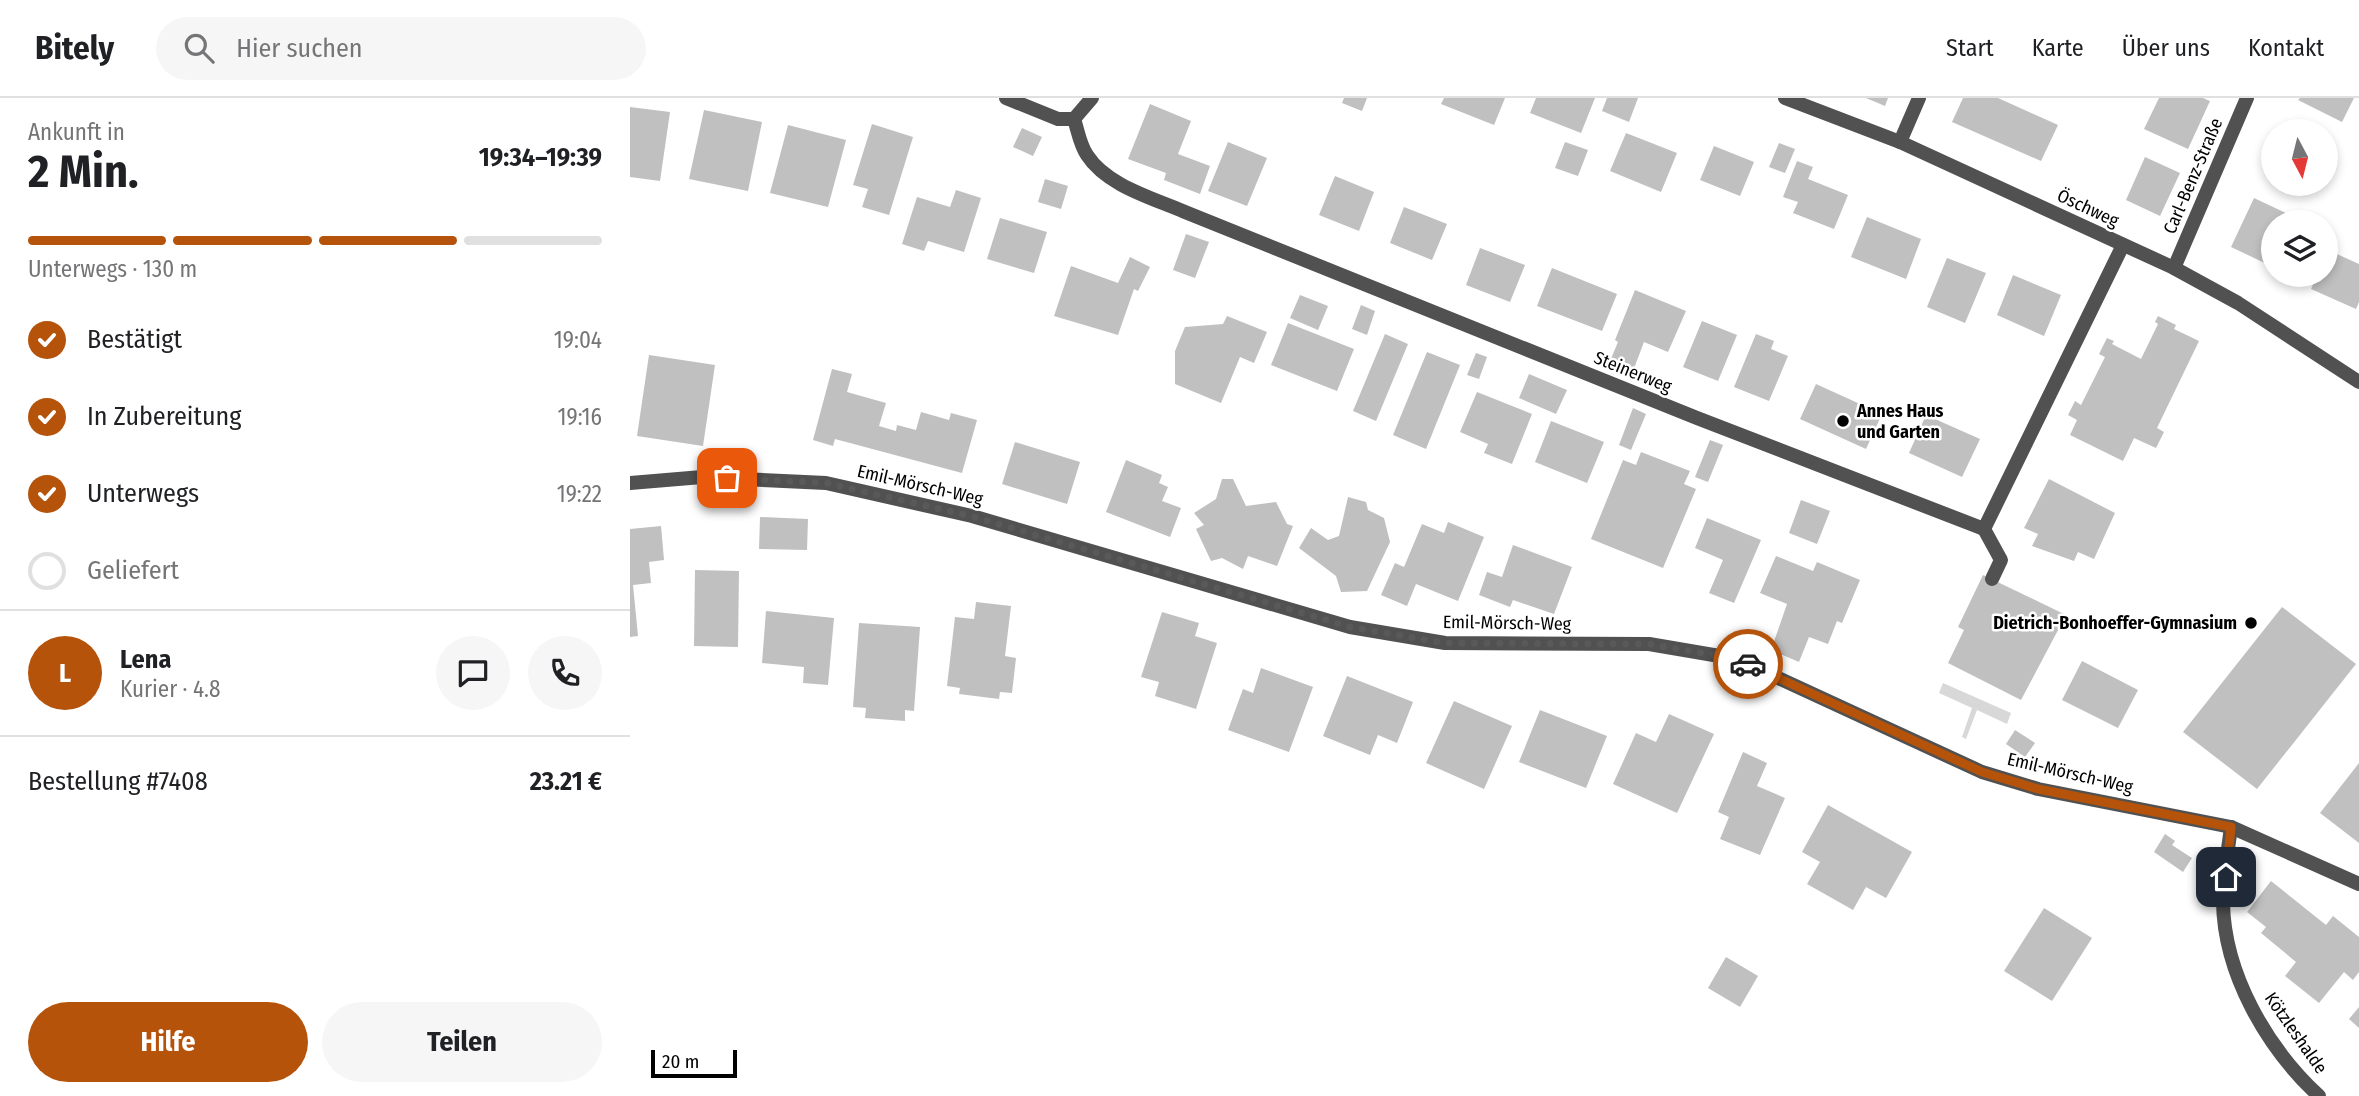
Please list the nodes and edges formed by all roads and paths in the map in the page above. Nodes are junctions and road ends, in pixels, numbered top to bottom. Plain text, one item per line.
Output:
1 (1006, 98) edge
2 (1092, 98) edge
3 (1785, 98) edge
4 (1919, 98) edge
5 (2246, 98) edge
6 (1074, 119) junction
7 (1900, 142) junction
8 (2123, 245) junction
9 (2174, 268) junction
10 (2359, 383) edge
11 (630, 483) edge
12 (1984, 528) junction
13 (1992, 579) dead end
14 (2231, 827) junction
15 (2359, 884) edge
16 (2319, 1096) edge

1 - 6 street
2 - 6 street
3 - 7 street, Öschweg
4 - 7 street
5 - 9 street, Carl-Benz-Straße
6 - 12 street, Steinerweg
7 - 8 street, Öschweg
8 - 9 street, Öschweg
8 - 12 street
9 - 10 street, Öschweg
11 - 14 street, Emil-Mörsch-Weg
12 - 13 street
14 - 15 street, Emil-Mörsch-Weg
14 - 16 street, Kötzleshalde

